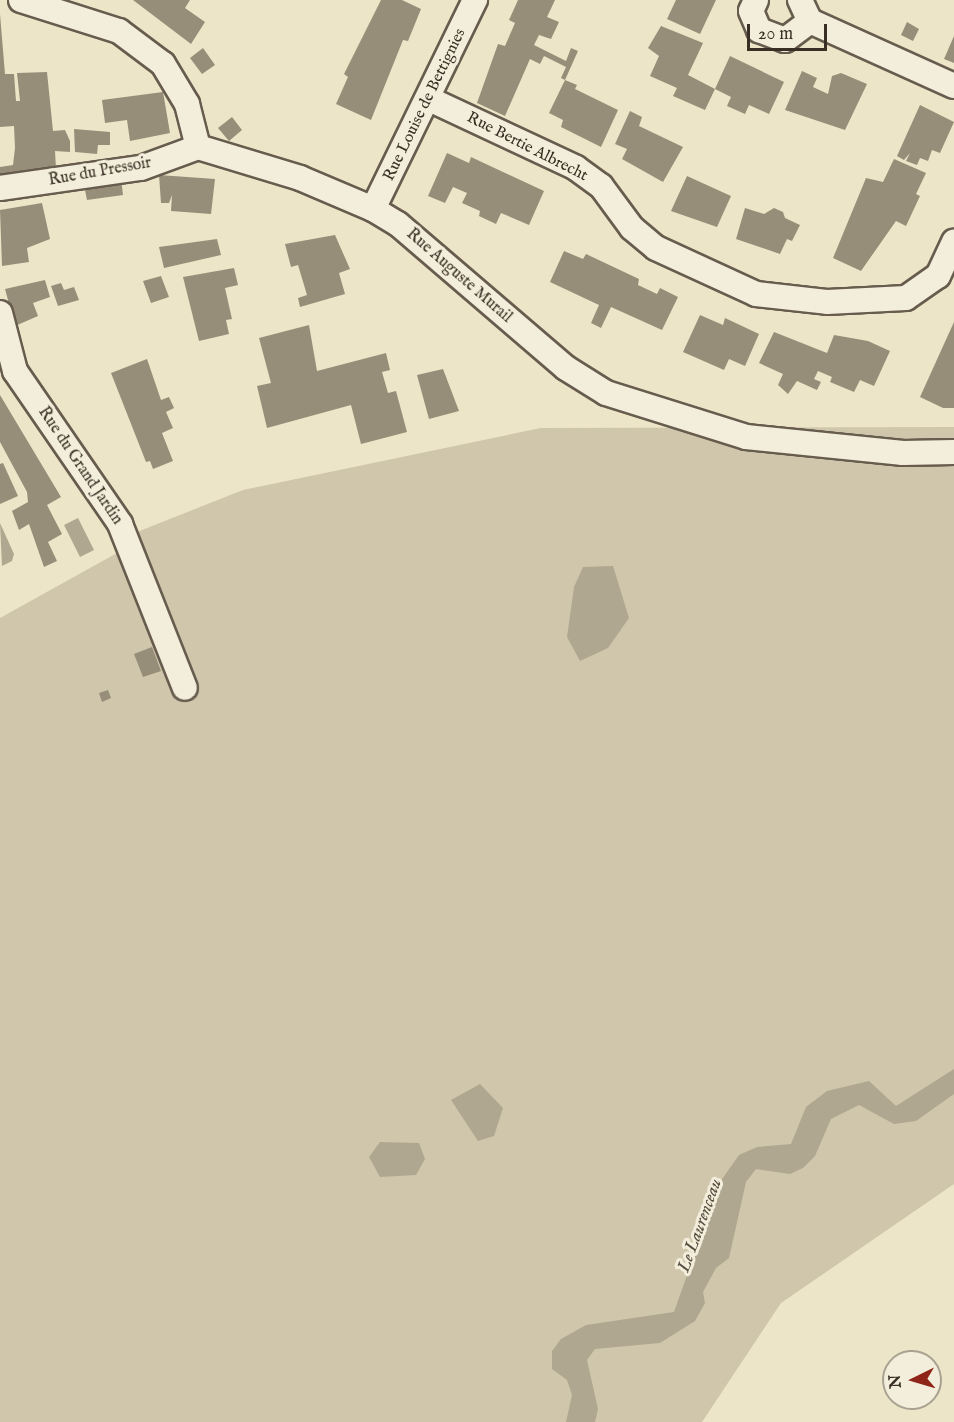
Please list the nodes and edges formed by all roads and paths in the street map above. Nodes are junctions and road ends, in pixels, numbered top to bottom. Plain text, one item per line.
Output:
1 (21, 0) edge
2 (475, 0) edge
3 (756, 0) edge
4 (805, 11) edge
5 (954, 86) edge
6 (429, 99) junction
7 (198, 147) junction
8 (0, 188) edge
9 (374, 209) junction
10 (954, 242) edge
11 (0, 313) edge
12 (954, 452) edge
13 (185, 688) dead end

1 - 7 street
2 - 6 street, Rue Louise de Bettignies
3 - 4 street
4 - 5 street
6 - 9 street, Rue Louise de Bettignies
6 - 10 street, Rue Bertie Albrecht
7 - 8 street, Rue du Pressoir
7 - 9 street, Rue Auguste Murail
9 - 12 street, Rue Auguste Murail
11 - 13 street, Rue du Grand Jardin

